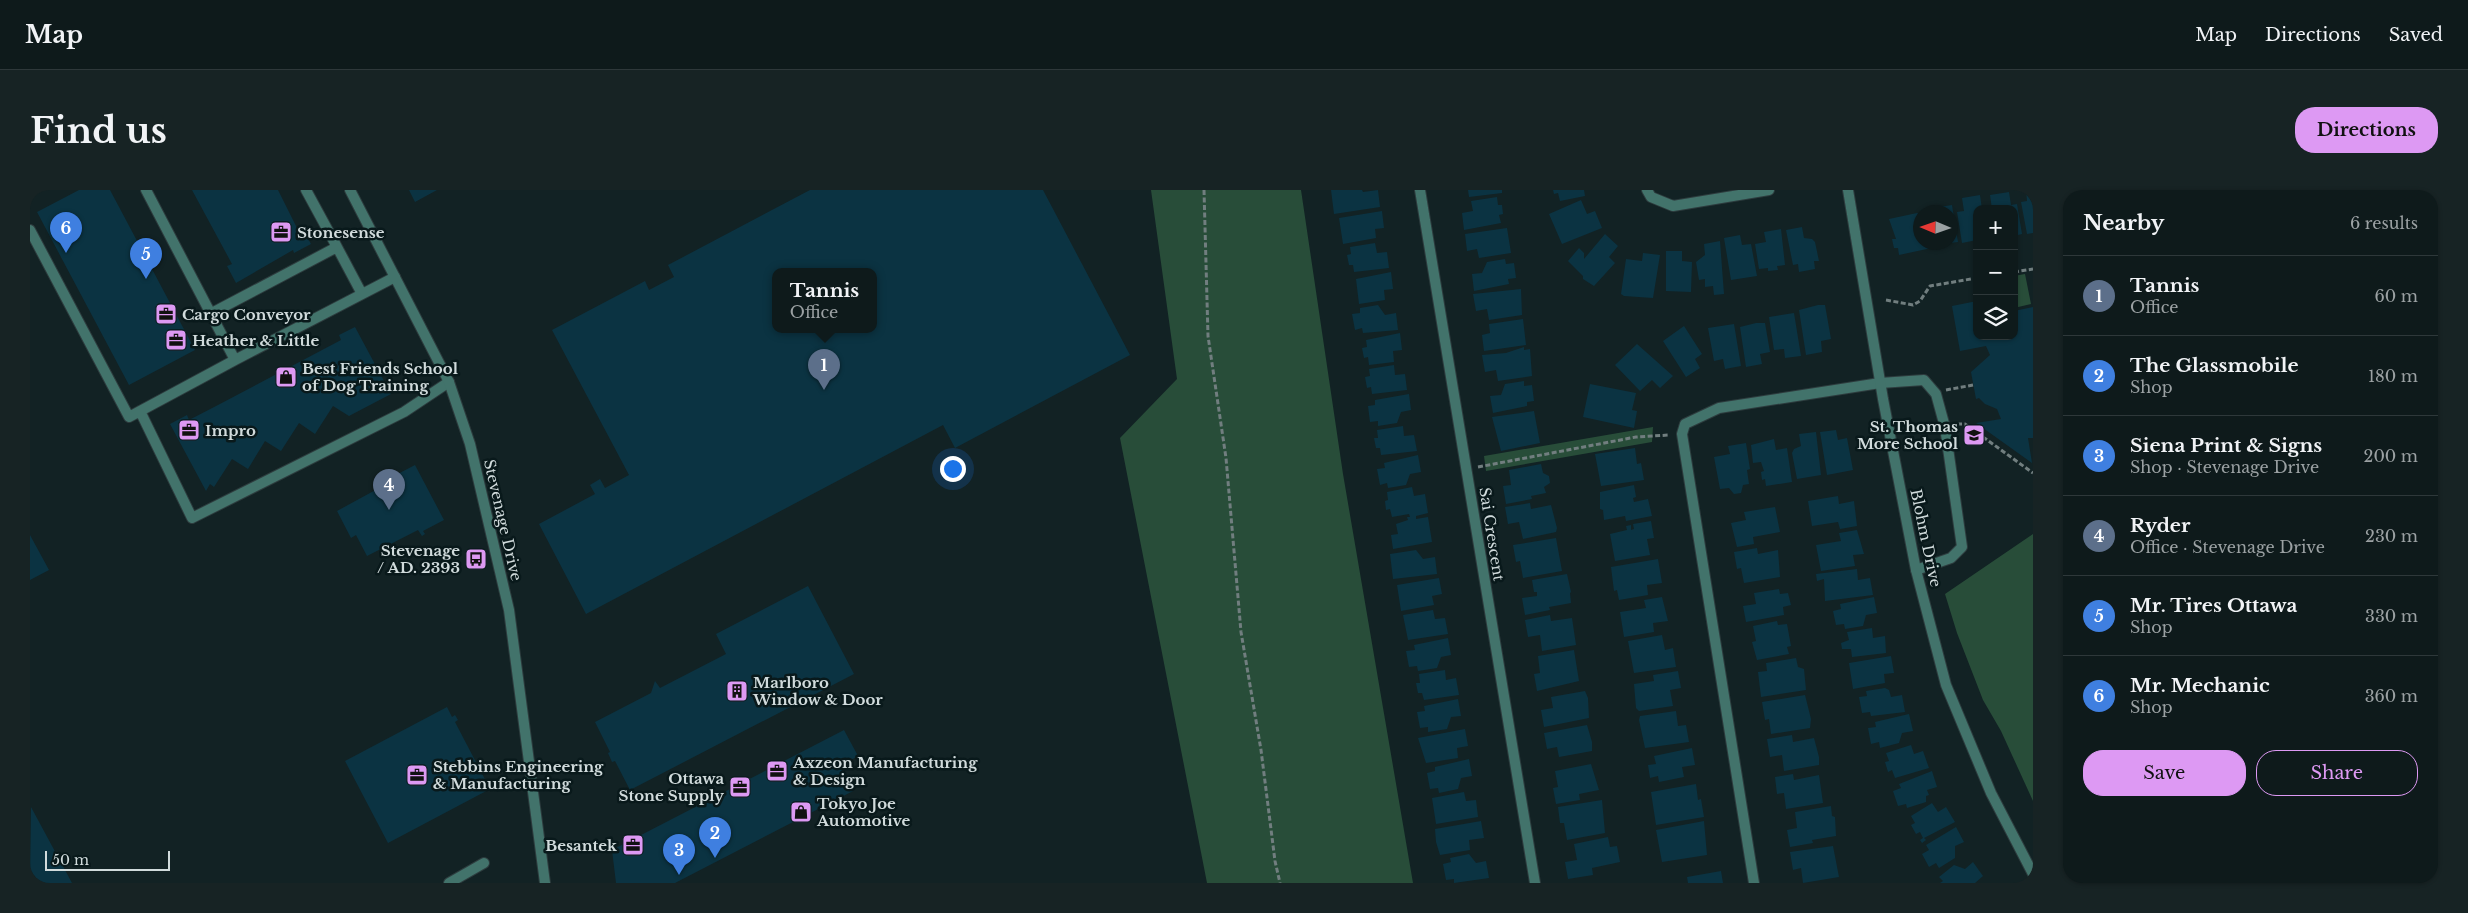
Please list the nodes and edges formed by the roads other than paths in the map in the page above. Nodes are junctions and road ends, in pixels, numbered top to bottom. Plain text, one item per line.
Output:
1 (146, 190) edge
2 (306, 190) edge
3 (350, 190) edge
4 (1420, 190) edge
5 (1647, 190) edge
6 (1769, 190) edge
7 (1848, 190) edge
8 (30, 230) edge
9 (337, 247) junction
10 (395, 277) junction
11 (362, 294) junction
12 (210, 314) junction
13 (235, 360) junction
14 (449, 382) junction
15 (1880, 383) junction
16 (140, 411) junction
17 (1916, 570) junction
18 (484, 863) dead end
19 (2033, 874) edge
20 (449, 883) edge
21 (545, 883) edge
22 (1535, 883) edge
23 (1754, 883) edge

1 - 12 street
2 - 9 street
3 - 10 street, Stevenage Drive
4 - 22 street, Sai Crescent
5 - 6 street
7 - 15 street, Blohm Drive
8 - 16 street
9 - 11 street
9 - 12 street
10 - 11 street
10 - 14 street, Stevenage Drive
11 - 13 street
12 - 13 street
13 - 16 street
14 - 16 street
14 - 21 street, Stevenage Drive
15 - 17 street, Blohm Drive
15 - 17 street
15 - 23 street
17 - 19 street, Blohm Drive
18 - 20 street

